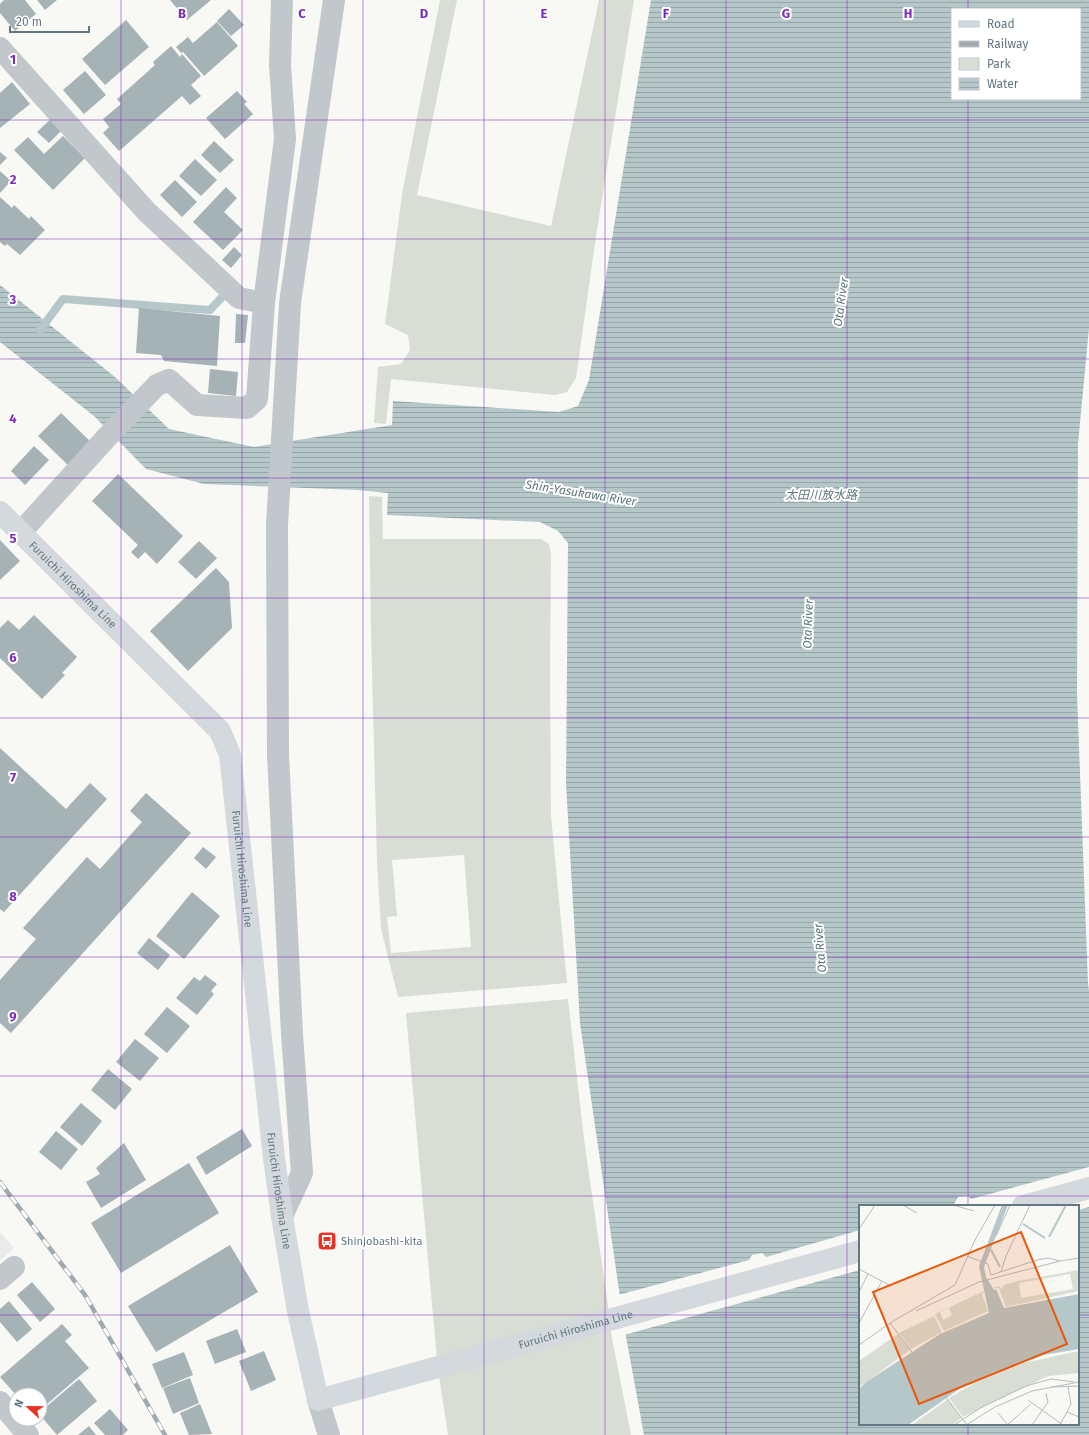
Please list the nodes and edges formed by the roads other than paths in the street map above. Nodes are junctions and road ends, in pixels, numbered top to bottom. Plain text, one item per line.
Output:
1 (282, 0) edge
2 (334, 0) edge
3 (0, 48) edge
4 (264, 303) junction
5 (0, 512) edge
6 (20, 533) junction
7 (1089, 1188) edge
8 (1027, 1205) edge
9 (282, 1216) junction
10 (859, 1251) edge
11 (318, 1400) junction
12 (0, 1402) edge
13 (28, 1435) edge
14 (319, 1435) edge
15 (329, 1435) edge

1 - 4 street
2 - 9 street
3 - 4 street
4 - 6 street
5 - 6 main road, Furuichi Hiroshima Line
6 - 9 main road, Furuichi Hiroshima Line
7 - 8 main road
9 - 11 main road, Furuichi Hiroshima Line
10 - 11 main road, Furuichi Hiroshima Line
11 - 14 street
11 - 15 street
12 - 13 street

